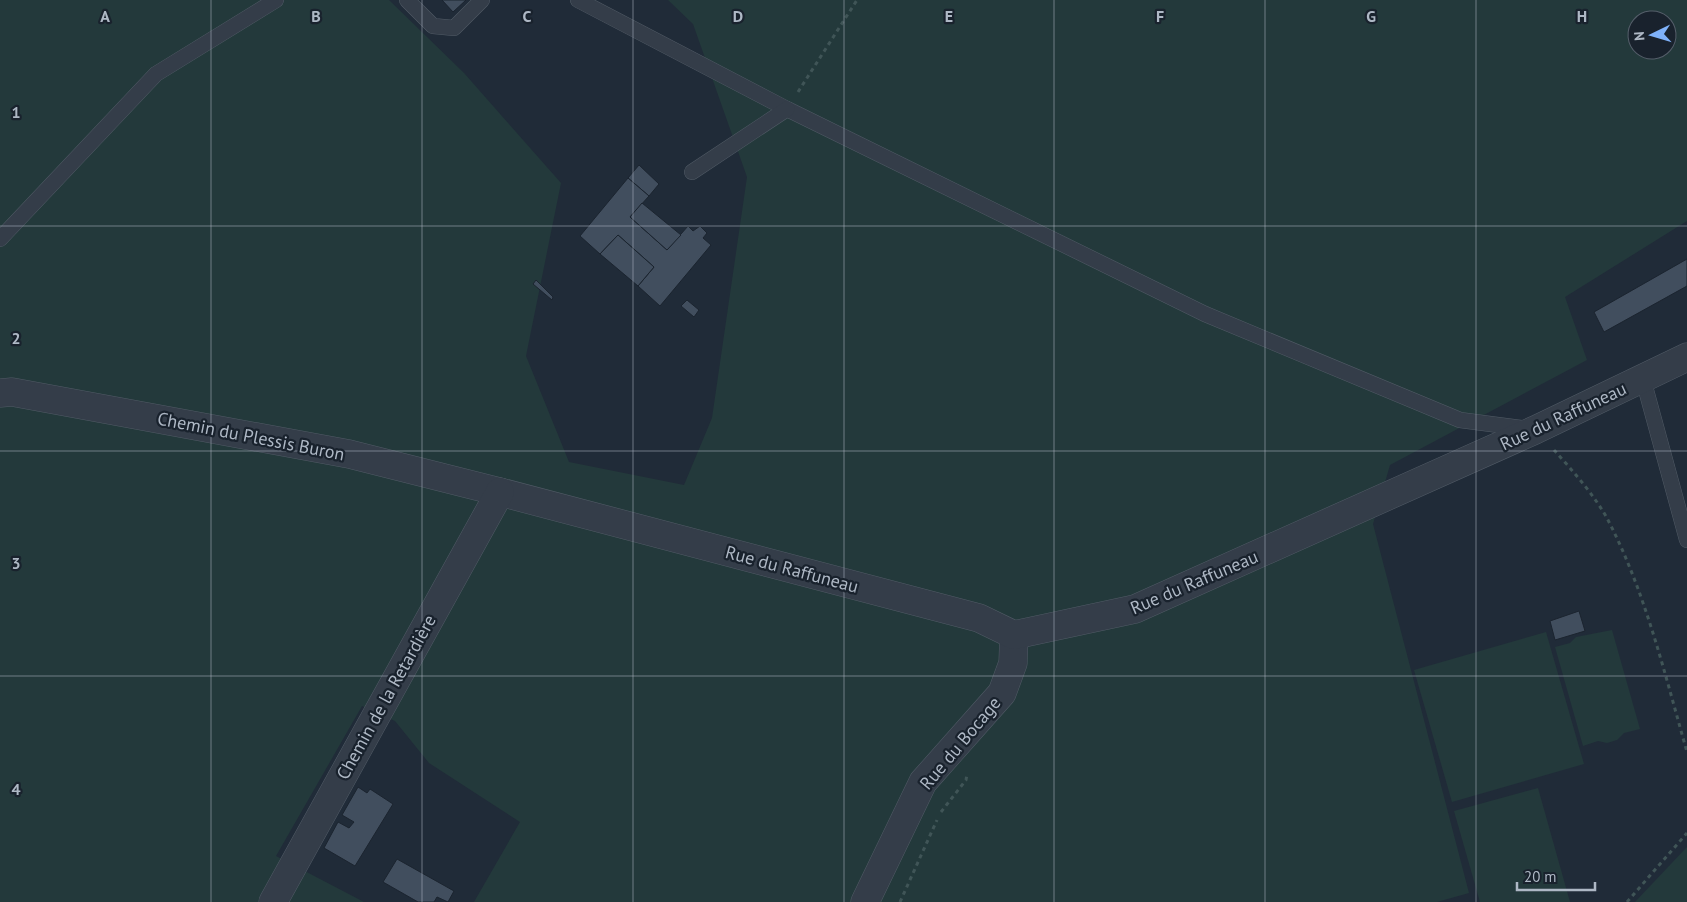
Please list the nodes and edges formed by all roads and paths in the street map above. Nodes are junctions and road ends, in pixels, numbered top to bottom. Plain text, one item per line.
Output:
1 (276, 0) edge
2 (407, 0) edge
3 (482, 0) edge
4 (578, 0) edge
5 (857, 0) edge
6 (787, 110) junction
7 (692, 172) dead end
8 (0, 239) edge
9 (1687, 357) edge
10 (1643, 378) junction
11 (0, 393) edge
12 (1535, 430) junction
13 (500, 492) junction
14 (1687, 540) edge
15 (1014, 635) junction
16 (1687, 752) edge
17 (967, 770) dead end
18 (1687, 833) edge
19 (273, 902) edge
20 (865, 902) edge
21 (900, 902) edge
22 (1627, 902) edge

1 - 8 lane
2 - 3 lane
4 - 6 lane
5 - 6 path
6 - 7 lane
6 - 12 lane
9 - 10 street, Rue du Raffuneau
10 - 12 street, Rue du Raffuneau
10 - 14 lane
11 - 13 street, Chemin du Plessis Buron
12 - 15 street, Rue du Raffuneau
12 - 16 path
13 - 15 street, Rue du Raffuneau
13 - 19 street, Chemin de la Retardière
15 - 20 street, Rue du Bocage
17 - 21 path
18 - 22 path

